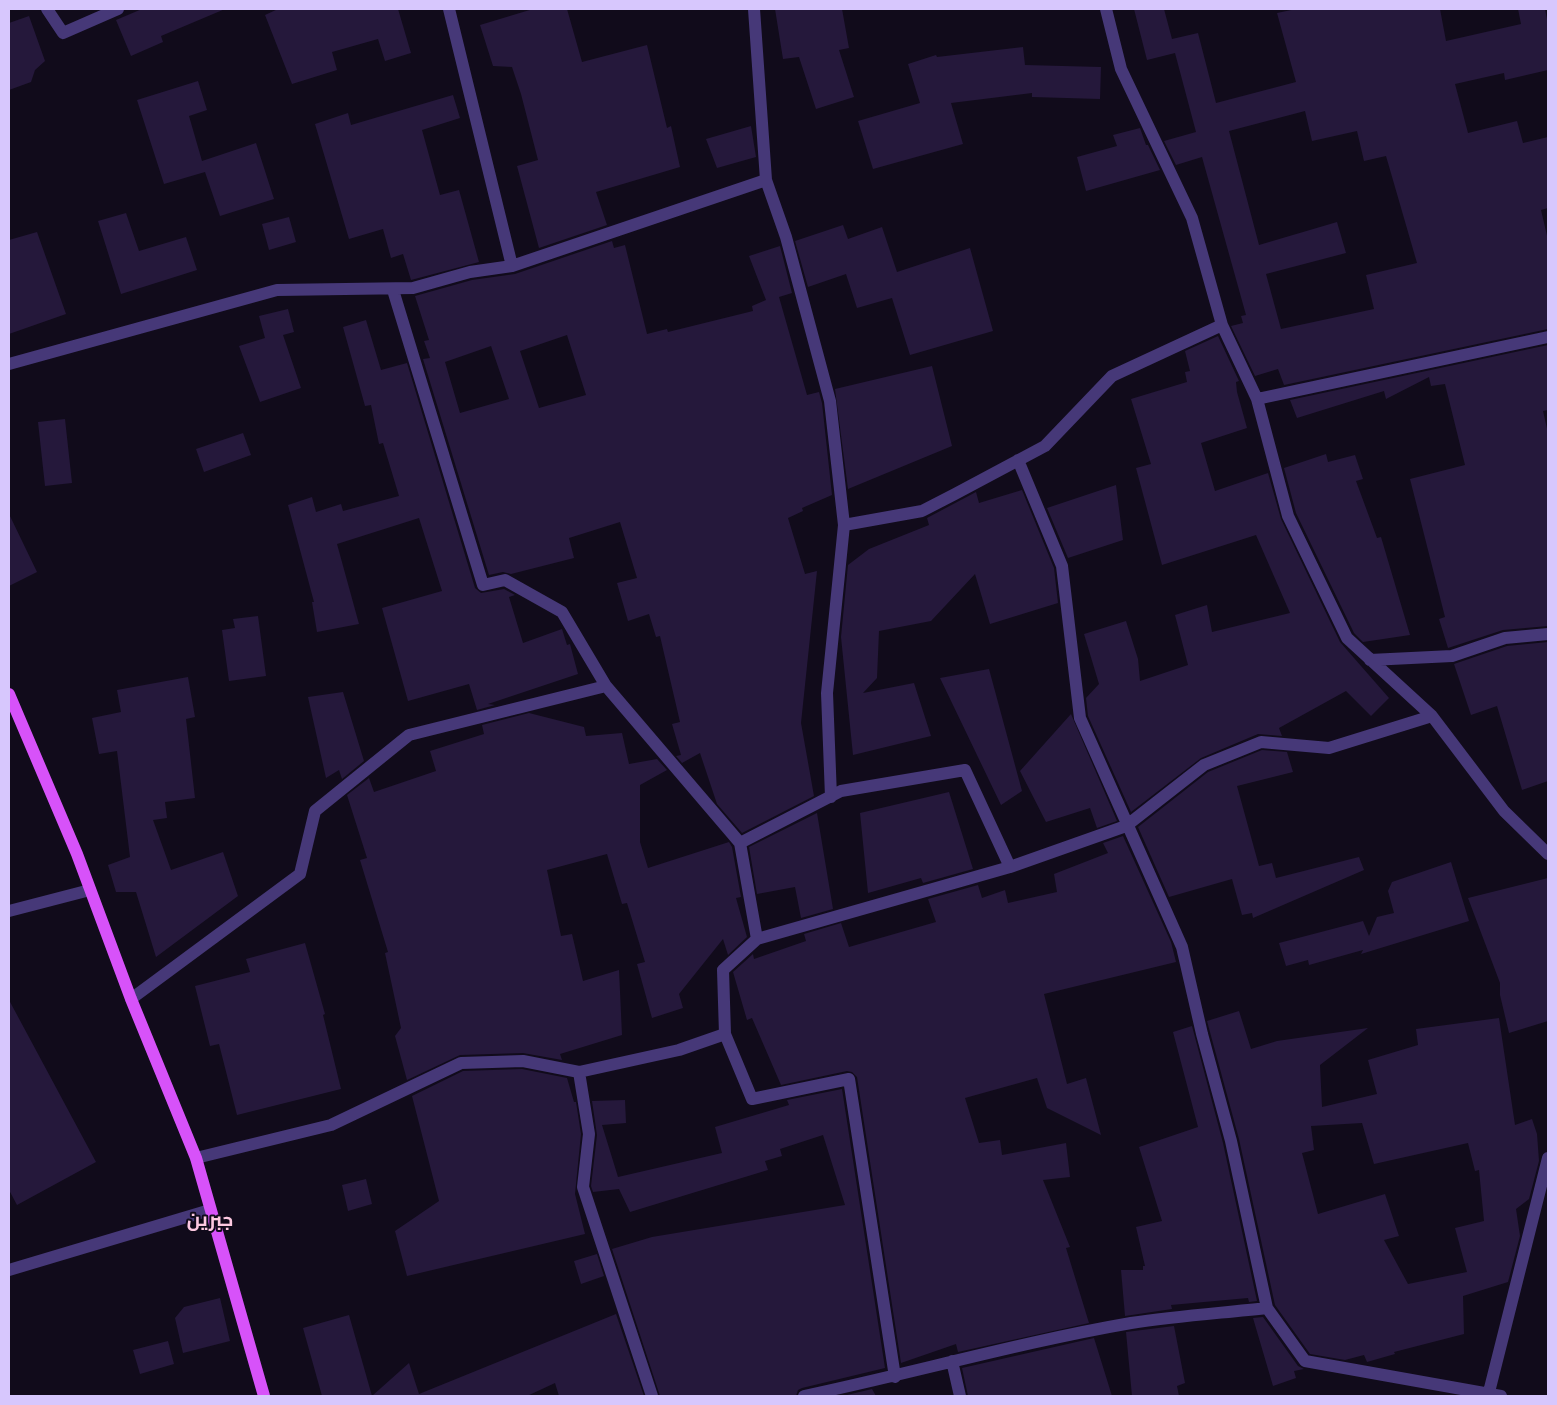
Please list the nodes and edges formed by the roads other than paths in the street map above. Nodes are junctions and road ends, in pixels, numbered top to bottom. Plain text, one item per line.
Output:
1 (47, 9) edge
2 (118, 9) edge
3 (449, 9) edge
4 (754, 9) edge
5 (1106, 9) edge
6 (766, 180) junction
7 (512, 266) junction
8 (393, 290) junction
9 (1222, 326) junction
10 (1548, 337) edge
11 (9, 364) edge
12 (1257, 399) junction
13 (1018, 460) junction
14 (844, 525) junction
15 (1548, 634) edge
16 (1370, 660) junction
17 (606, 686) junction
18 (9, 694) edge
19 (1432, 716) junction
20 (831, 797) junction
21 (1126, 826) junction
22 (740, 843) junction
23 (1548, 854) edge
24 (1010, 867) junction
25 (90, 890) junction
26 (9, 910) edge
27 (757, 938) junction
28 (130, 998) junction
29 (725, 1034) junction
30 (579, 1072) junction
31 (196, 1158) junction
32 (1548, 1158) edge
33 (210, 1210) junction
34 (9, 1270) edge
35 (1267, 1308) junction
36 (952, 1361) junction
37 (895, 1376) junction
38 (264, 1396) edge
39 (652, 1396) edge
40 (804, 1396) edge
41 (960, 1396) edge
42 (1492, 1396) edge

1 - 2 street
3 - 7 street
4 - 6 street
5 - 9 street
6 - 7 street
6 - 14 street
7 - 8 street
8 - 11 street
8 - 17 street
9 - 12 street
9 - 13 street
10 - 12 street
12 - 16 street
13 - 14 street
13 - 21 street
14 - 20 street
15 - 16 street
16 - 19 street
17 - 22 street
17 - 28 street
18 - 25 main road
19 - 21 street
19 - 23 street
20 - 22 street
20 - 24 street
21 - 24 street
21 - 35 street
22 - 27 street
24 - 27 street
25 - 26 street
25 - 28 main road
27 - 29 street
28 - 31 main road
29 - 30 street
29 - 37 street
30 - 31 street
30 - 39 street
31 - 33 main road
32 - 42 street
33 - 34 street
33 - 38 main road
35 - 36 street
35 - 42 street
36 - 37 street
36 - 41 street
37 - 40 street

